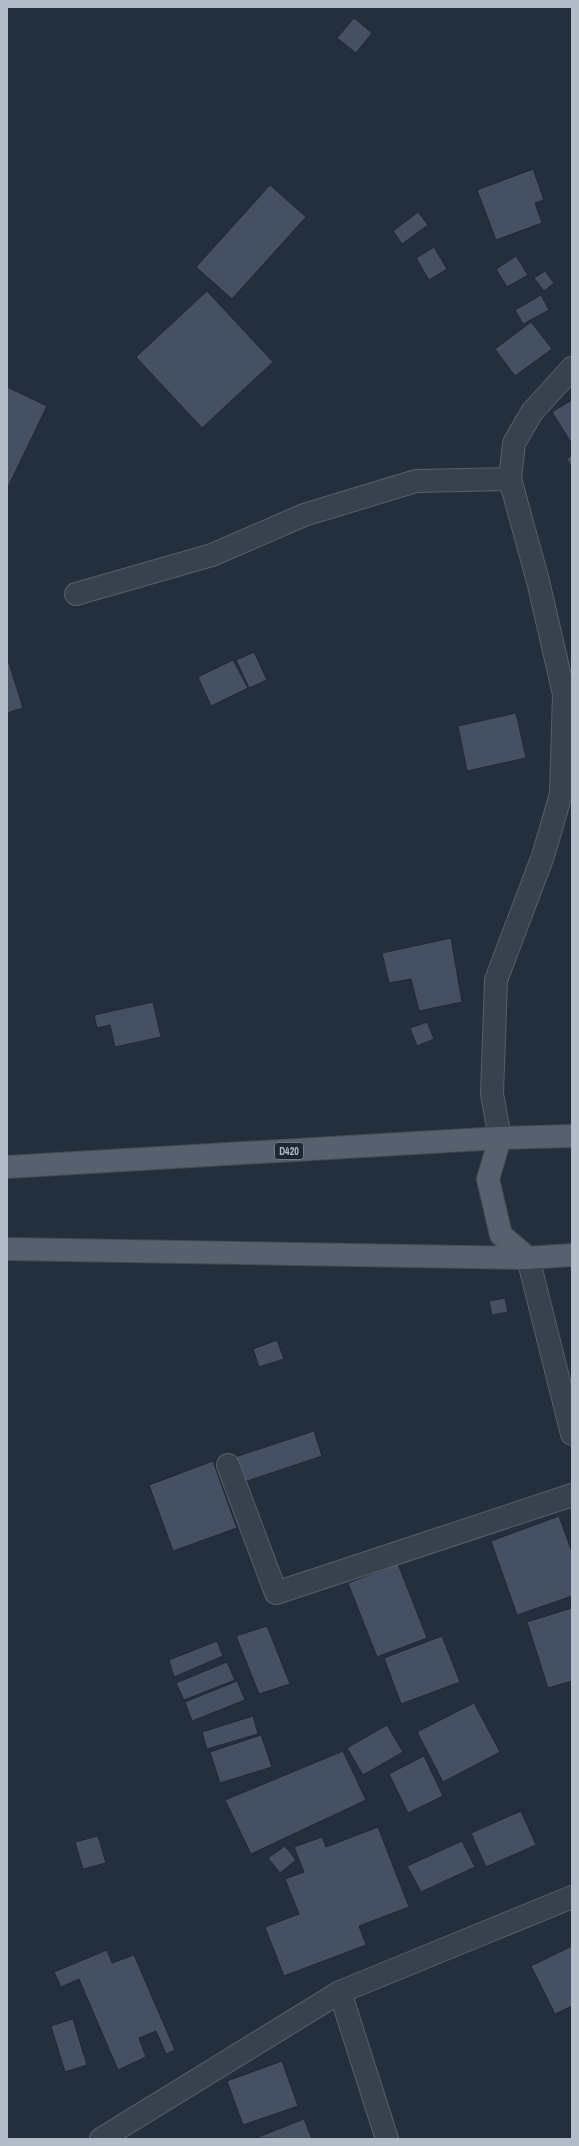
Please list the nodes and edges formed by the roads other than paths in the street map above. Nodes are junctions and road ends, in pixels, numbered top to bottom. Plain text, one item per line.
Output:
1 (572, 368) edge
2 (510, 479) junction
3 (76, 594) dead end
4 (572, 1136) edge
5 (500, 1138) junction
6 (7, 1167) edge
7 (7, 1249) edge
8 (572, 1255) edge
9 (528, 1258) junction
10 (572, 1434) edge
11 (228, 1465) dead end
12 (572, 1495) edge
13 (572, 1897) edge
14 (340, 1992) junction
15 (101, 2139) edge
16 (388, 2139) edge

1 - 2 street
2 - 3 street
2 - 5 street
4 - 5 main road, D420
5 - 6 main road, D420
5 - 9 main road
7 - 9 main road
8 - 9 main road
9 - 10 street
11 - 12 street
13 - 14 street
14 - 15 street
14 - 16 street

